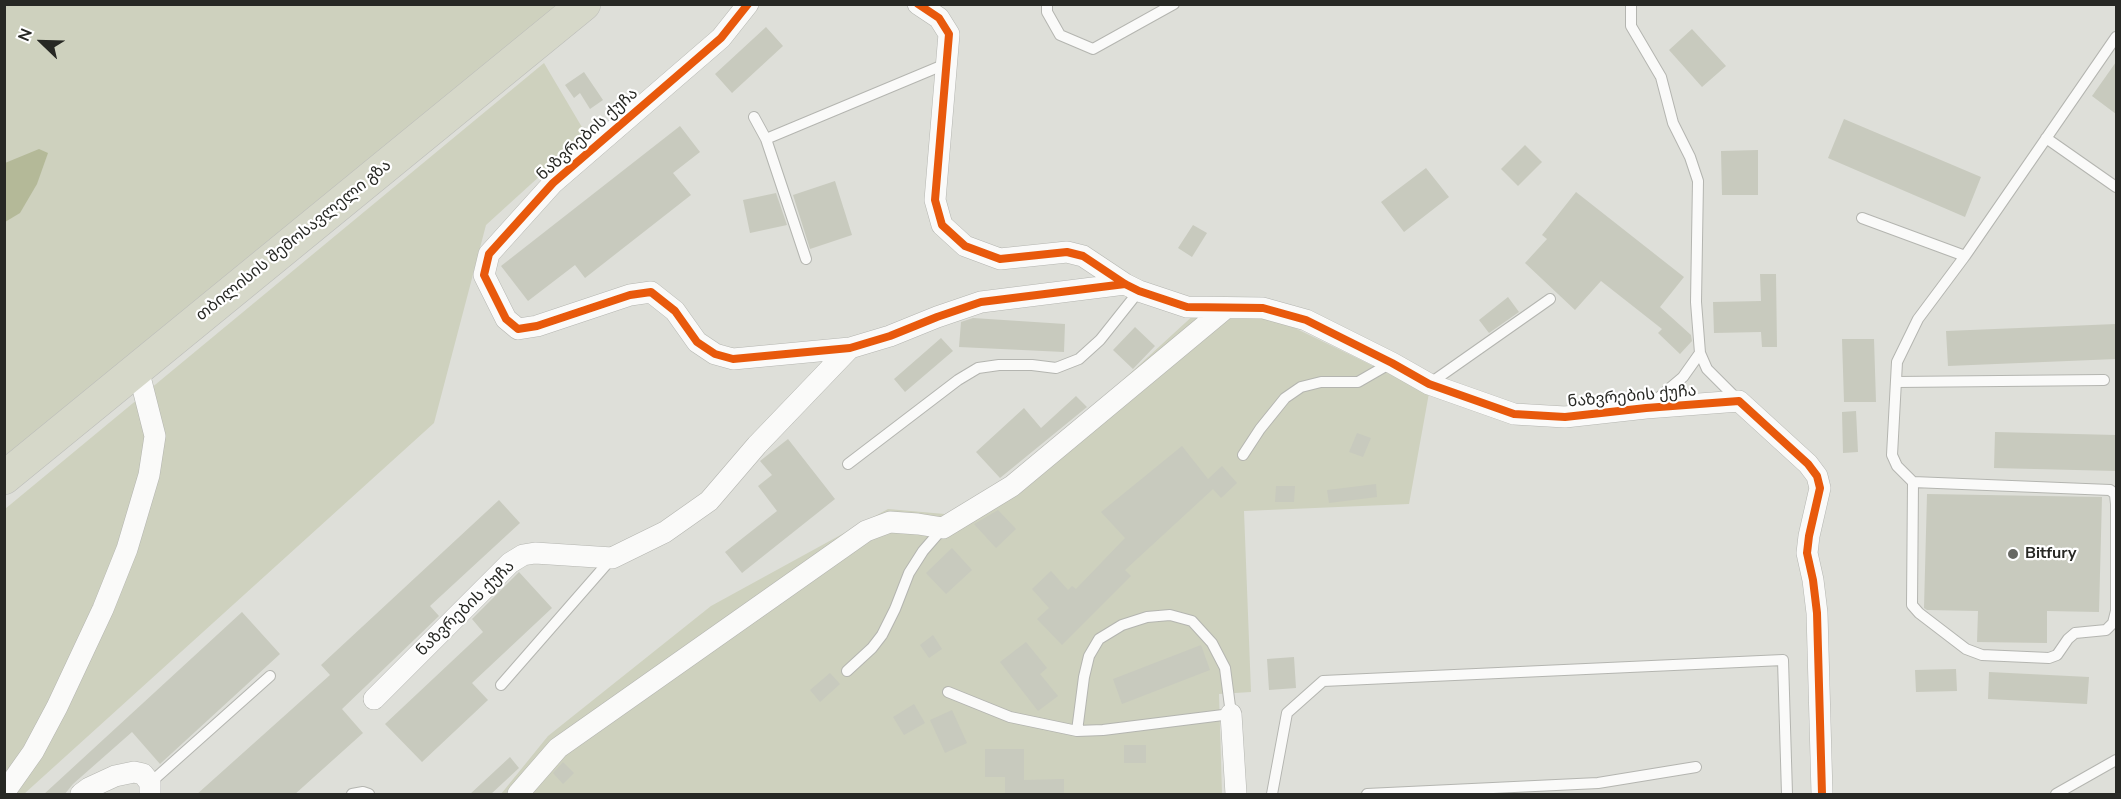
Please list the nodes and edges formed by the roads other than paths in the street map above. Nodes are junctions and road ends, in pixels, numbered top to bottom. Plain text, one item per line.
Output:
1 (584, 4) edge
2 (748, 4) edge
3 (918, 4) edge
4 (1047, 4) edge
5 (1174, 4) edge
6 (1631, 4) edge
7 (2116, 37) edge
8 (948, 63) junction
9 (754, 117) dead end
10 (2046, 138) junction
11 (766, 140) junction
12 (2116, 187) edge
13 (1862, 218) dead end
14 (1965, 256) junction
15 (806, 259) dead end
16 (1132, 288) junction
17 (1550, 299) dead end
18 (1226, 308) junction
19 (850, 348) junction
20 (1700, 353) junction
21 (1392, 363) junction
22 (138, 369) junction
23 (2104, 380) dead end
24 (1897, 382) junction
25 (1429, 384) junction
26 (1739, 401) junction
27 (1647, 408) junction
28 (1243, 455) dead end
29 (849, 464) dead end
30 (4, 478) edge
31 (1914, 482) junction
32 (943, 528) junction
33 (612, 558) junction
34 (847, 671) dead end
35 (270, 676) dead end
36 (501, 685) dead end
37 (948, 692) dead end
38 (374, 699) dead end
39 (1231, 714) junction
40 (1077, 731) junction
41 (2116, 760) edge
42 (1696, 767) dead end
43 (150, 789) edge
44 (4, 793) edge
45 (81, 795) edge
46 (352, 795) edge
47 (369, 795) edge
48 (518, 795) edge
49 (1236, 795) edge
50 (1272, 795) edge
51 (1367, 795) edge
52 (1787, 795) edge
53 (1822, 795) edge
54 (2056, 795) edge

1 - 22 highway, თბილისის შემოსავლელი გზა
2 - 19 street, ნაზვრების ქუჩა
3 - 8 street, ნაზვრების ქუჩა
4 - 5 lane
6 - 20 lane
7 - 10 lane
8 - 11 lane
8 - 16 street, ნაზვრების ქუჩა
9 - 11 lane
10 - 12 lane
10 - 14 lane
11 - 15 lane
13 - 14 lane
14 - 24 lane
16 - 18 street, ნაზვრების ქუჩა
16 - 19 street, ნაზვრების ქუჩა
16 - 29 lane
17 - 25 lane
18 - 21 street, ნაზვრების ქუჩა
18 - 32 street
19 - 33 street, ნაზვრების ქუჩა
20 - 26 lane
20 - 27 lane
21 - 25 street, ნაზვრების ქუჩა
21 - 28 lane
22 - 30 highway, თბილისის შემოსავლელი გზა
22 - 44 street
23 - 24 lane
24 - 31 lane
25 - 27 street, ნაზვრების ქუჩა
26 - 27 street, ნაზვრების ქუჩა
26 - 53 street
31 - 31 lane
32 - 34 lane
32 - 48 street
33 - 36 lane
33 - 38 street, ნაზვრების ქუჩა
35 - 43 lane
37 - 40 lane
39 - 40 lane
39 - 40 lane
39 - 49 street
41 - 54 lane
42 - 51 lane
43 - 45 street
46 - 47 lane
50 - 52 lane

